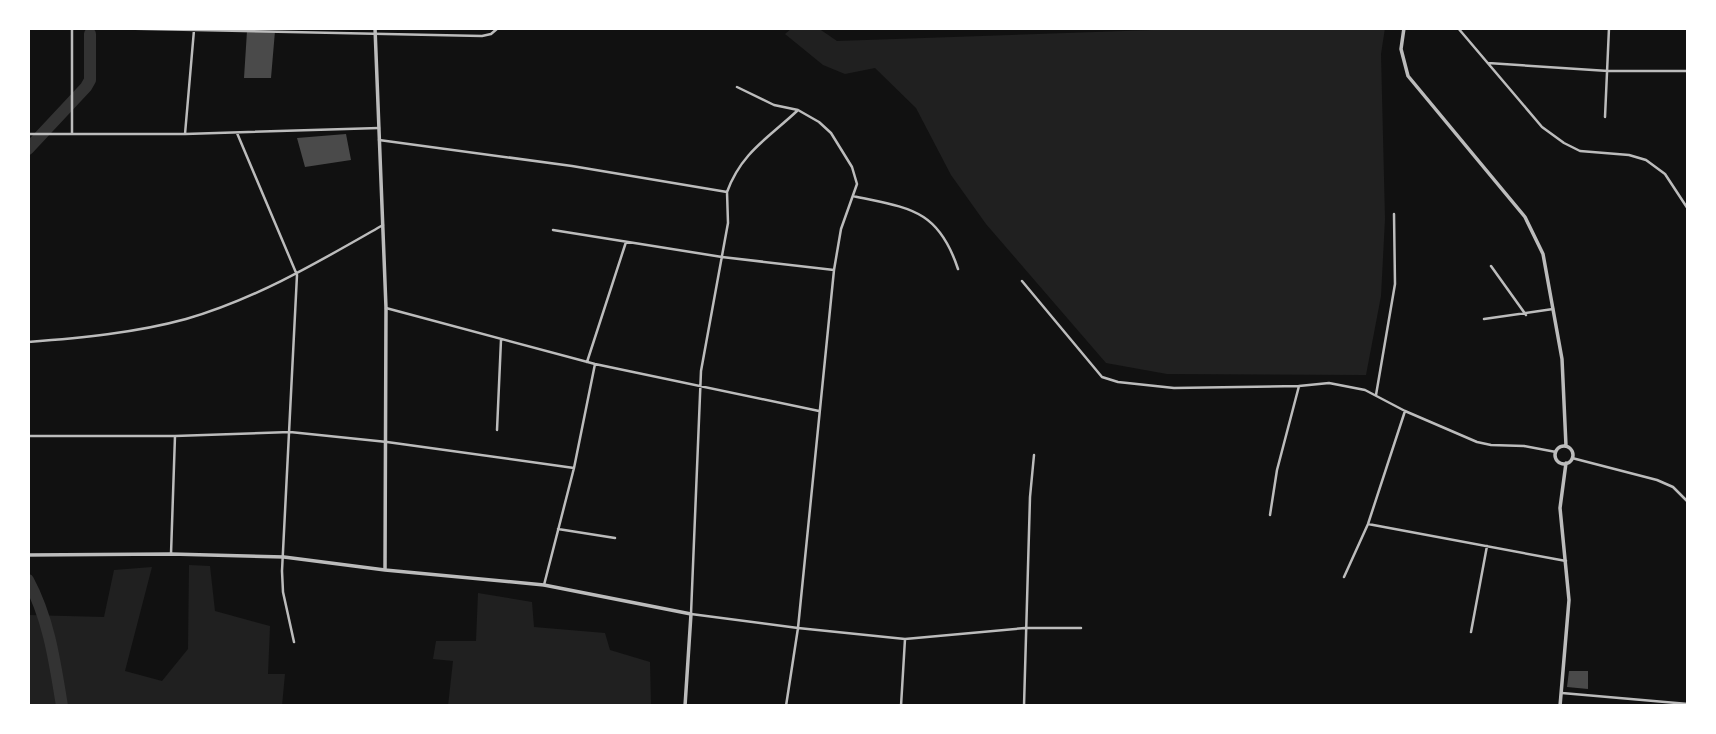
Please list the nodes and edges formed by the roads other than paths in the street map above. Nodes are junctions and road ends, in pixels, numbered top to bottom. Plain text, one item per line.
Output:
1 (72, 28) edge
2 (99, 28) edge
3 (498, 28) edge
4 (1404, 28) edge
5 (1458, 28) edge
6 (1609, 28) edge
7 (194, 30) junction
8 (375, 30) edge
9 (1488, 63) junction
10 (1608, 71) junction
11 (1688, 71) edge
12 (737, 88) dead end
13 (798, 110) junction
14 (1605, 117) dead end
15 (379, 128) junction
16 (72, 133) junction
17 (237, 133) junction
18 (28, 134) edge
19 (186, 134) junction
20 (379, 140) junction
21 (727, 191) junction
22 (852, 196) junction
23 (1688, 209) edge
24 (1394, 214) dead end
25 (384, 224) junction
26 (553, 230) dead end
27 (626, 241) junction
28 (722, 257) junction
29 (1491, 266) dead end
30 (958, 270) dead end
31 (834, 271) junction
32 (297, 275) junction
33 (1022, 281) dead end
34 (386, 309) junction
35 (1553, 309) junction
36 (1526, 315) junction
37 (1484, 319) dead end
38 (501, 340) junction
39 (28, 342) edge
40 (587, 362) junction
41 (595, 364) junction
42 (702, 386) junction
43 (1299, 386) junction
44 (1376, 395) junction
45 (1405, 411) junction
46 (820, 412) junction
47 (497, 430) dead end
48 (290, 432) junction
49 (28, 436) edge
50 (175, 436) junction
51 (387, 442) junction
52 (1566, 446) junction
53 (1556, 452) junction
54 (1034, 455) dead end
55 (1572, 458) junction
56 (1566, 463) junction
57 (574, 468) junction
58 (1688, 502) edge
59 (1269, 515) dead end
60 (1368, 524) junction
61 (558, 529) junction
62 (615, 538) dead end
63 (1487, 545) junction
64 (171, 554) junction
65 (28, 555) edge
66 (284, 557) junction
67 (1566, 561) junction
68 (385, 570) junction
69 (1344, 577) dead end
70 (544, 585) junction
71 (691, 614) junction
72 (798, 628) junction
73 (1025, 628) junction
74 (1081, 628) dead end
75 (1471, 632) dead end
76 (905, 639) junction
77 (294, 642) dead end
78 (1562, 693) junction
79 (1688, 704) edge
80 (685, 706) edge
81 (786, 706) edge
82 (901, 706) edge
83 (1024, 706) edge
84 (1560, 706) edge

1 - 16 street
2 - 7 street
3 - 8 street
4 - 35 street
5 - 9 street
6 - 10 street
7 - 8 street
7 - 19 street
8 - 15 street
9 - 10 street
9 - 23 street
10 - 11 street
10 - 14 street
12 - 13 street
13 - 21 street
13 - 22 street
15 - 17 street
15 - 20 street
16 - 18 street
16 - 19 street
17 - 19 street
17 - 32 street
20 - 21 street
20 - 25 street
21 - 28 street
22 - 30 street
22 - 31 street
24 - 44 street
25 - 32 street
25 - 34 street
26 - 27 street
27 - 28 street
27 - 40 street
28 - 31 street
28 - 42 street
29 - 36 street
31 - 46 street
32 - 39 street
32 - 48 street
33 - 43 street
34 - 38 street
34 - 51 street
35 - 36 street
35 - 52 street
36 - 37 street
38 - 40 street
38 - 47 street
40 - 41 street
41 - 42 street
41 - 57 street
42 - 46 street
42 - 71 street
43 - 44 street
43 - 59 street
44 - 45 street
45 - 53 street
45 - 60 street
46 - 72 street
48 - 50 street
48 - 51 street
48 - 66 street
49 - 50 street
50 - 64 street
51 - 57 street
51 - 68 street
52 - 53 street
52 - 55 street
53 - 56 street
54 - 73 street
55 - 56 street
55 - 58 street
56 - 67 street
57 - 61 street
60 - 63 street
60 - 69 street
61 - 62 street
61 - 70 street
63 - 67 street
63 - 75 street
64 - 65 street
64 - 66 street
66 - 68 street
66 - 77 street
67 - 78 street
68 - 70 street
70 - 71 street
71 - 72 street
71 - 80 street
72 - 76 street
72 - 81 street
73 - 74 street
73 - 76 street
73 - 83 street
76 - 82 street
78 - 79 street
78 - 84 street

